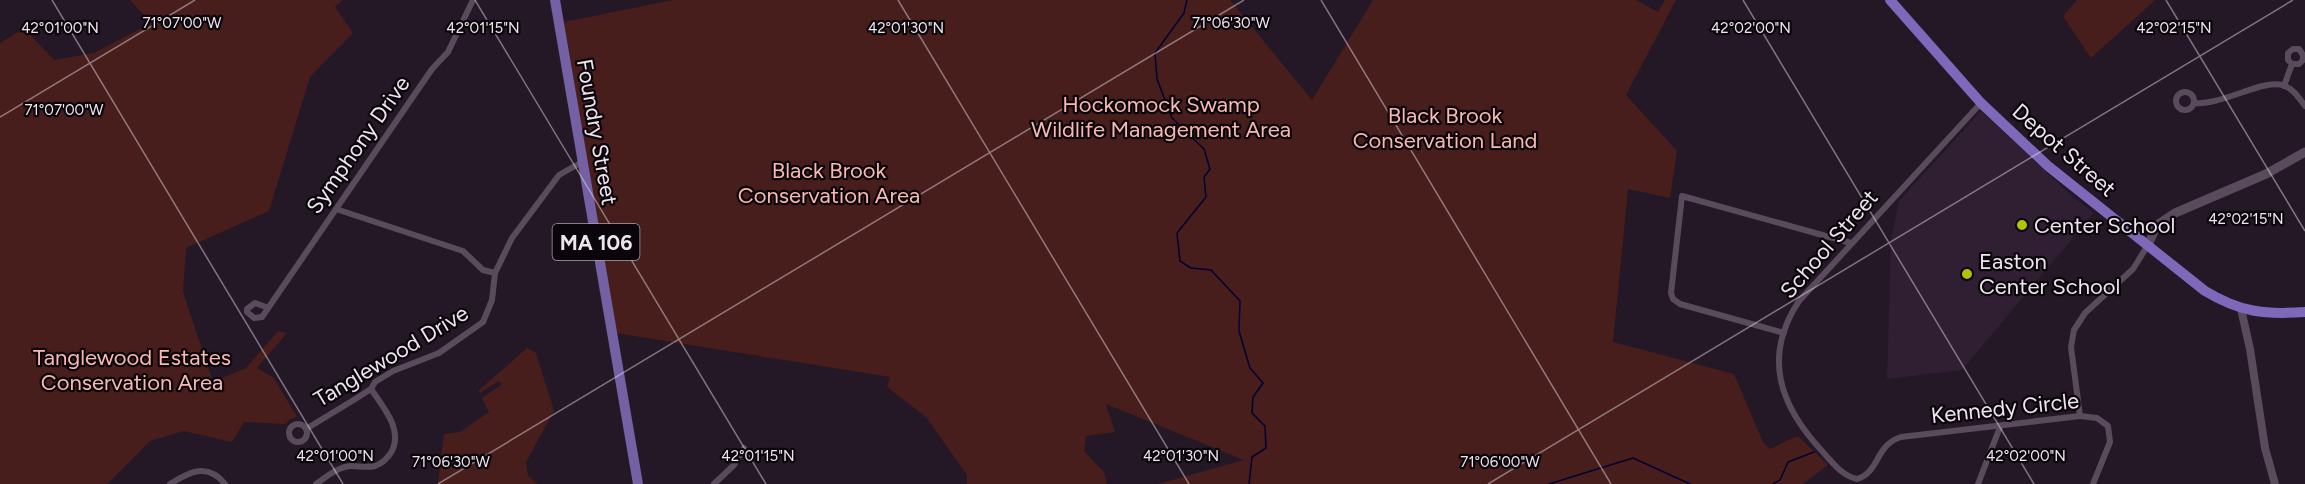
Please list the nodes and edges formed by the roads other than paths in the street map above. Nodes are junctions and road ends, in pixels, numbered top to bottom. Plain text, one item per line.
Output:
1 (473, 0) edge
2 (555, 0) edge
3 (1890, 0) edge
4 (2292, 64) dead end
5 (2284, 86) junction
6 (1981, 102) junction
7 (2194, 103) dead end
8 (2305, 106) edge
9 (2305, 152) edge
10 (582, 162) junction
11 (336, 209) junction
12 (1851, 243) junction
13 (2148, 245) junction
14 (495, 273) junction
15 (266, 308) dead end
16 (2241, 309) junction
17 (2305, 312) edge
18 (1784, 333) junction
19 (371, 389) junction
20 (2080, 416) junction
21 (2000, 426) junction
22 (306, 429) dead end
23 (744, 448) dead end
24 (1860, 479) joint
25 (170, 484) edge
26 (225, 484) edge
27 (315, 484) edge
28 (638, 484) edge
29 (714, 484) edge
30 (1978, 484) edge
31 (2093, 484) edge
32 (2275, 484) edge

1 - 11 street, Symphony Drive
2 - 10 main road, Foundry Street / MA 106
3 - 6 highway, Depot Street
4 - 5 street
5 - 7 street
5 - 8 street
6 - 12 street, School Street
6 - 13 highway, Depot Street
9 - 13 main road
10 - 14 street, Tanglewood Drive
10 - 28 main road, Foundry Street / MA 106
11 - 14 street
11 - 15 street, Symphony Drive
12 - 18 street, School Street
12 - 18 street
13 - 16 highway, Depot Street
13 - 20 street
14 - 19 street, Tanglewood Drive
16 - 17 highway, Depot Street
16 - 32 street
18 - 24 street, School Street
19 - 22 street, Tanglewood Drive
19 - 27 street
20 - 21 street, Kennedy Circle
20 - 31 street, Kennedy Circle
21 - 24 street, Kennedy Circle
21 - 30 street
23 - 29 street
25 - 26 street

